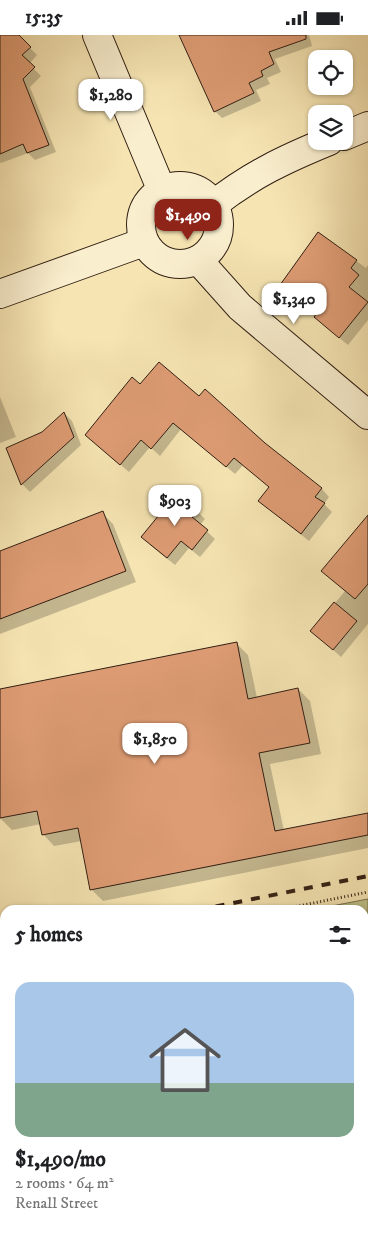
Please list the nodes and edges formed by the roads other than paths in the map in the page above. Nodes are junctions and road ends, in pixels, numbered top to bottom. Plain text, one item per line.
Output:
1 (97, 35) edge
2 (368, 126) edge
3 (353, 132) edge
4 (308, 149) edge
5 (162, 191) junction
6 (213, 205) junction
7 (144, 242) junction
8 (198, 261) junction
9 (0, 294) edge
10 (368, 415) edge

1 - 5 main road
2 - 3 main road
4 - 6 main road
5 - 6 main road
5 - 7 main road
6 - 8 main road
7 - 8 main road
7 - 9 main road
8 - 10 main road

